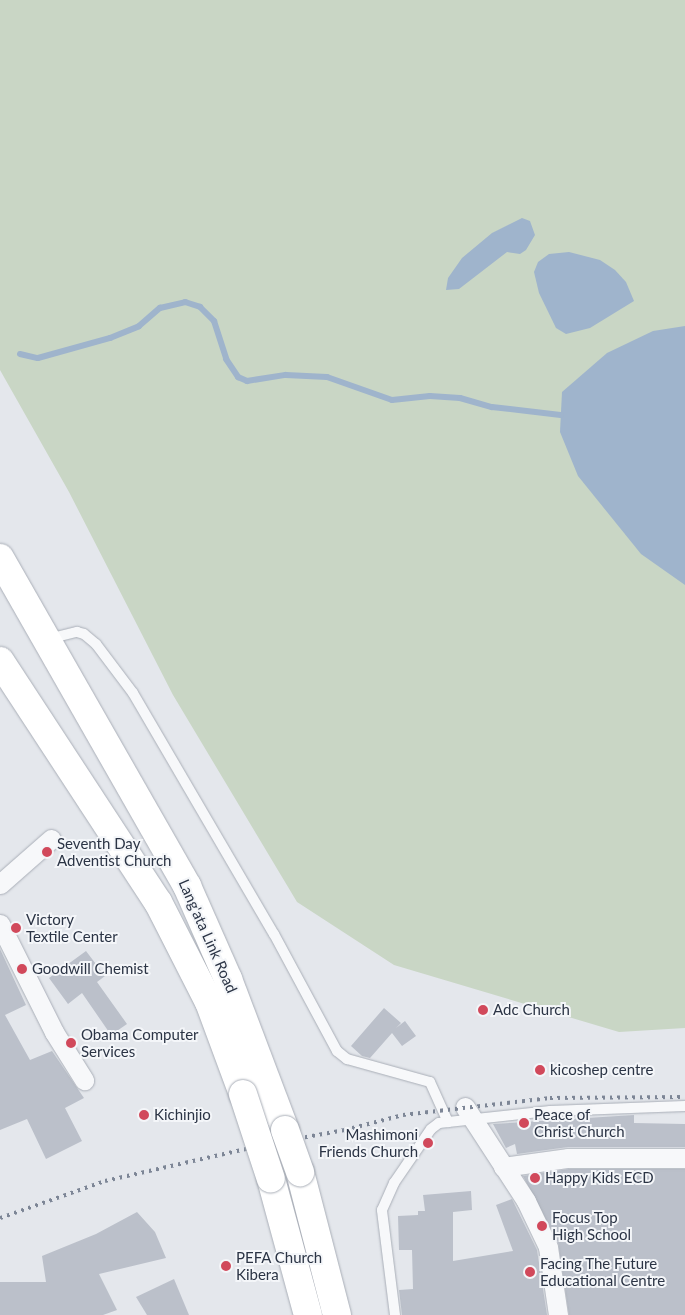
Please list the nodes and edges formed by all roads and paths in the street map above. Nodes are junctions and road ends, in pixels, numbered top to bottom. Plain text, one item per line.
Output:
1 (0, 558) edge
2 (48, 640) junction
3 (0, 661) edge
4 (51, 838) dead end
5 (0, 884) edge
6 (0, 924) edge
7 (84, 1080) dead end
8 (685, 1106) edge
9 (470, 1114) junction
10 (448, 1122) junction
11 (685, 1158) edge
12 (503, 1167) junction
13 (307, 1307) edge
14 (338, 1315) edge
15 (395, 1315) edge
16 (558, 1315) edge

1 - 2 main road, Lang'ata Link Road
2 - 10 lane
2 - 14 main road, Lang'ata Link Road, bridge
3 - 13 main road, Lang'ata Link Road, bridge
4 - 5 street
6 - 7 street
8 - 9 lane
9 - 10 lane
9 - 12 street
10 - 15 lane
11 - 12 street
12 - 16 street

